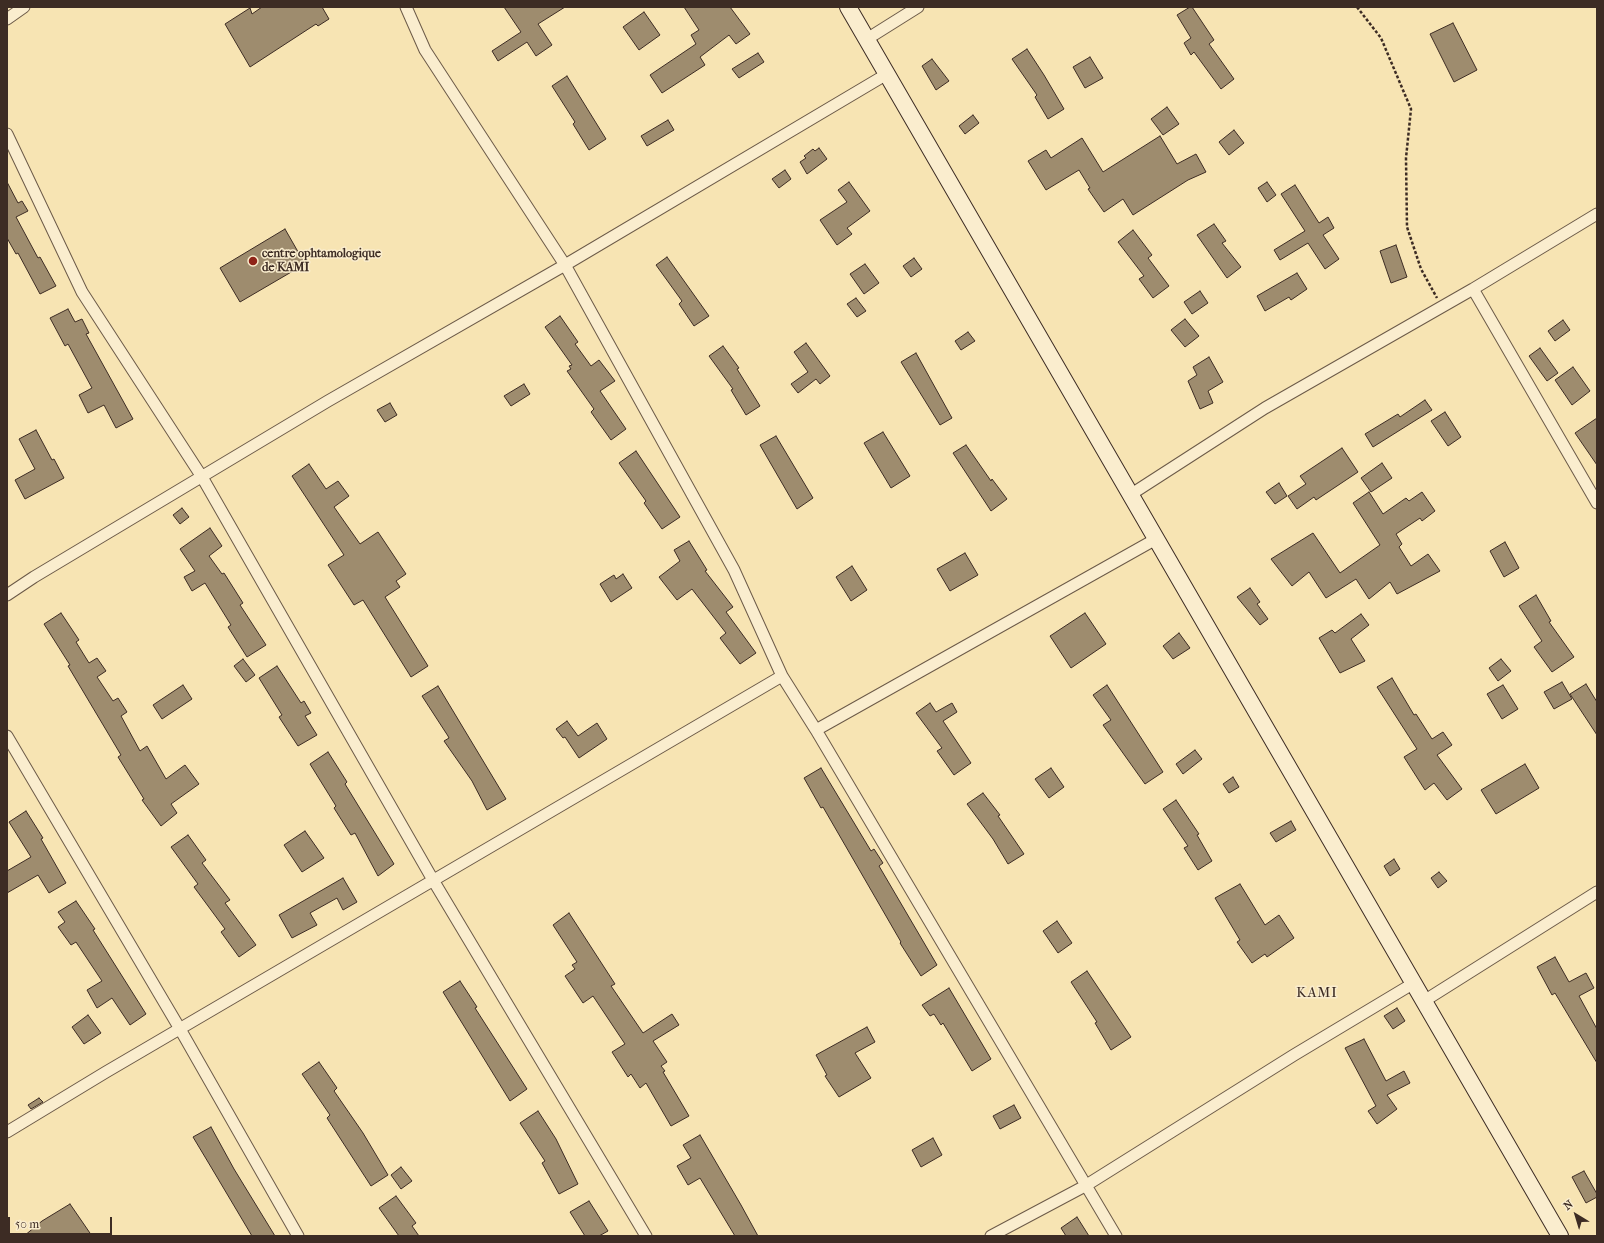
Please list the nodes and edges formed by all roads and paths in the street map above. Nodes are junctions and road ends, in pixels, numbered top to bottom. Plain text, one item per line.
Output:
1 (24, 7) edge
2 (406, 7) edge
3 (848, 7) edge
4 (918, 7) edge
5 (1357, 7) edge
6 (7, 19) edge
7 (867, 39) junction
8 (887, 74) junction
9 (7, 134) edge
10 (1597, 214) edge
11 (565, 265) junction
12 (1474, 289) junction
13 (1442, 307) junction
14 (202, 477) junction
15 (1130, 494) junction
16 (1597, 503) edge
17 (1156, 539) junction
18 (7, 595) edge
19 (782, 676) junction
20 (816, 730) junction
21 (7, 736) edge
22 (433, 880) junction
23 (1597, 892) edge
24 (1414, 983) junction
25 (1424, 1001) junction
26 (180, 1029) junction
27 (7, 1132) edge
28 (1085, 1186) junction
29 (298, 1236) edge
30 (646, 1236) edge
31 (991, 1236) edge
32 (1116, 1236) edge
33 (1560, 1236) edge

1 - 6 street
2 - 11 street
3 - 7 street
4 - 7 street
5 - 13 path
7 - 8 street
8 - 11 street
8 - 15 street
9 - 14 street
10 - 12 street
11 - 14 street
11 - 19 street
12 - 13 street
12 - 16 street
13 - 15 street
14 - 18 street
14 - 22 street
15 - 17 street
17 - 20 street
17 - 24 street
19 - 20 street
19 - 22 street
20 - 28 street
21 - 26 street
22 - 26 street
22 - 30 street
23 - 25 street
24 - 25 street
24 - 28 street
25 - 33 street
26 - 27 street
26 - 29 street
28 - 31 street
28 - 32 street

